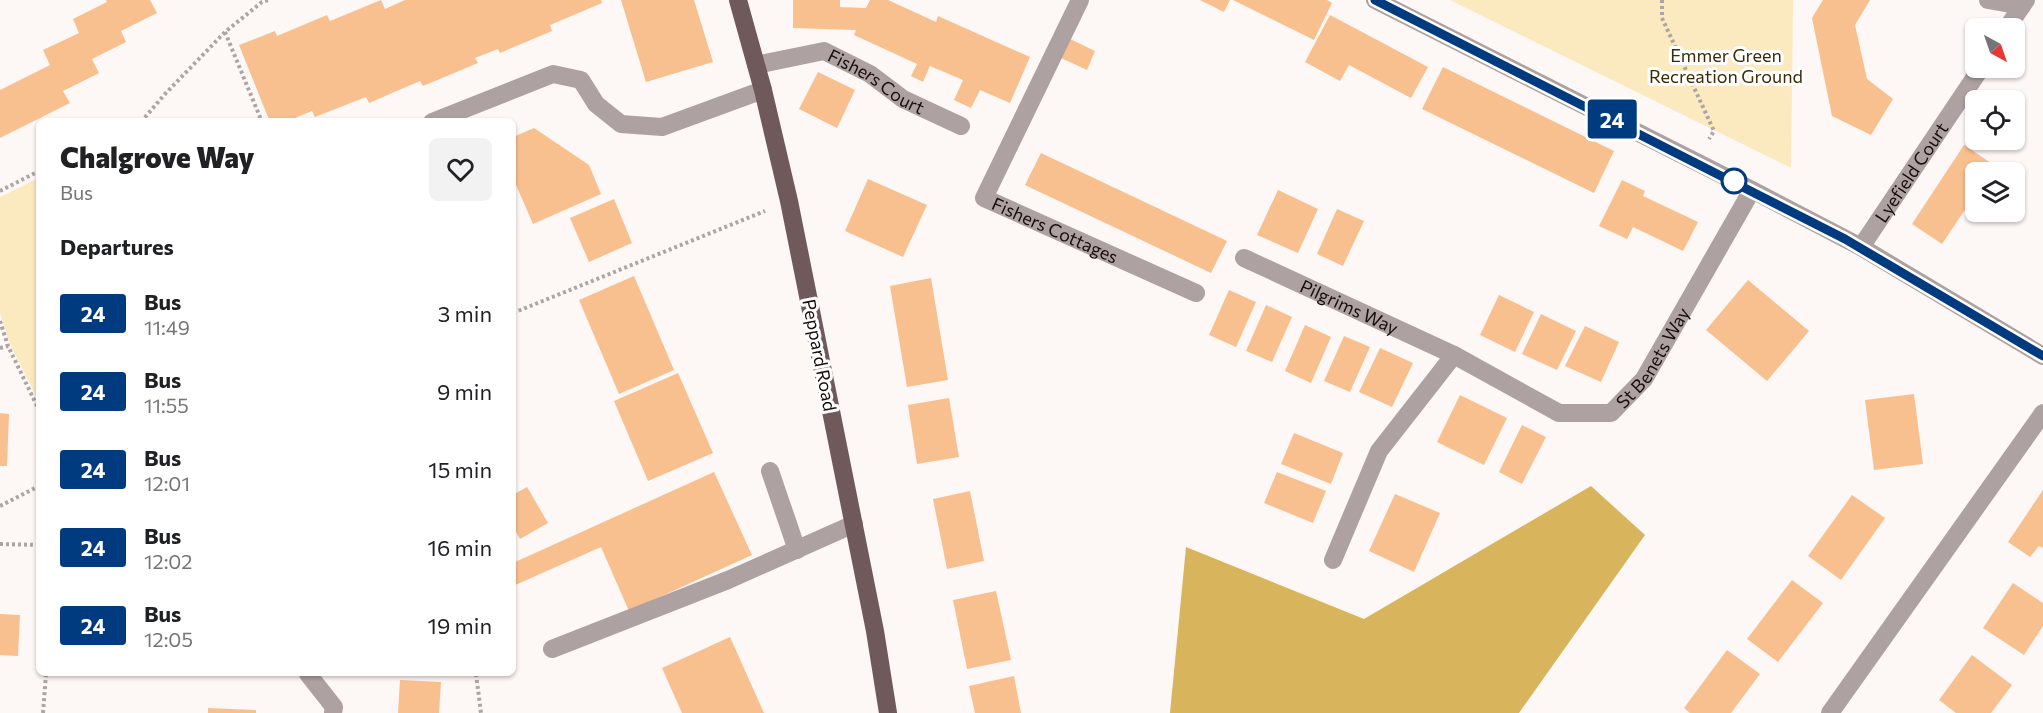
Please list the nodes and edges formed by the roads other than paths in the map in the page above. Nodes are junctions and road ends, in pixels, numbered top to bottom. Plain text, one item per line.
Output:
1 (738, 0) edge
2 (1080, 0) edge
3 (1375, 0) edge
4 (1988, 0) edge
5 (2024, 3) edge
6 (2014, 18) edge
7 (756, 65) junction
8 (1974, 78) edge
9 (763, 90) junction
10 (442, 118) edge
11 (961, 126) dead end
12 (1752, 190) junction
13 (1861, 247) junction
14 (1244, 258) dead end
15 (1196, 293) dead end
16 (1454, 354) junction
17 (2043, 356) edge
18 (2043, 413) edge
19 (770, 471) dead end
20 (854, 524) junction
21 (798, 550) junction
22 (1333, 560) dead end
23 (552, 649) dead end
24 (310, 676) edge
25 (333, 713) edge
26 (888, 713) edge
27 (1830, 713) edge

1 - 7 main road, Peppard Road
2 - 15 street, Fishers Cottages
3 - 12 street
4 - 5 street
5 - 6 street
7 - 9 main road, Peppard Road
7 - 11 street, Fishers Court
8 - 13 street, Lyefield Court
9 - 10 street
9 - 20 main road, Peppard Road
12 - 13 street
12 - 16 street, St Benets Way
13 - 17 street
14 - 16 street, Pilgrims Way
16 - 22 street
18 - 27 street
19 - 21 street
20 - 21 street
20 - 26 main road, Peppard Road
21 - 23 street
24 - 25 street

